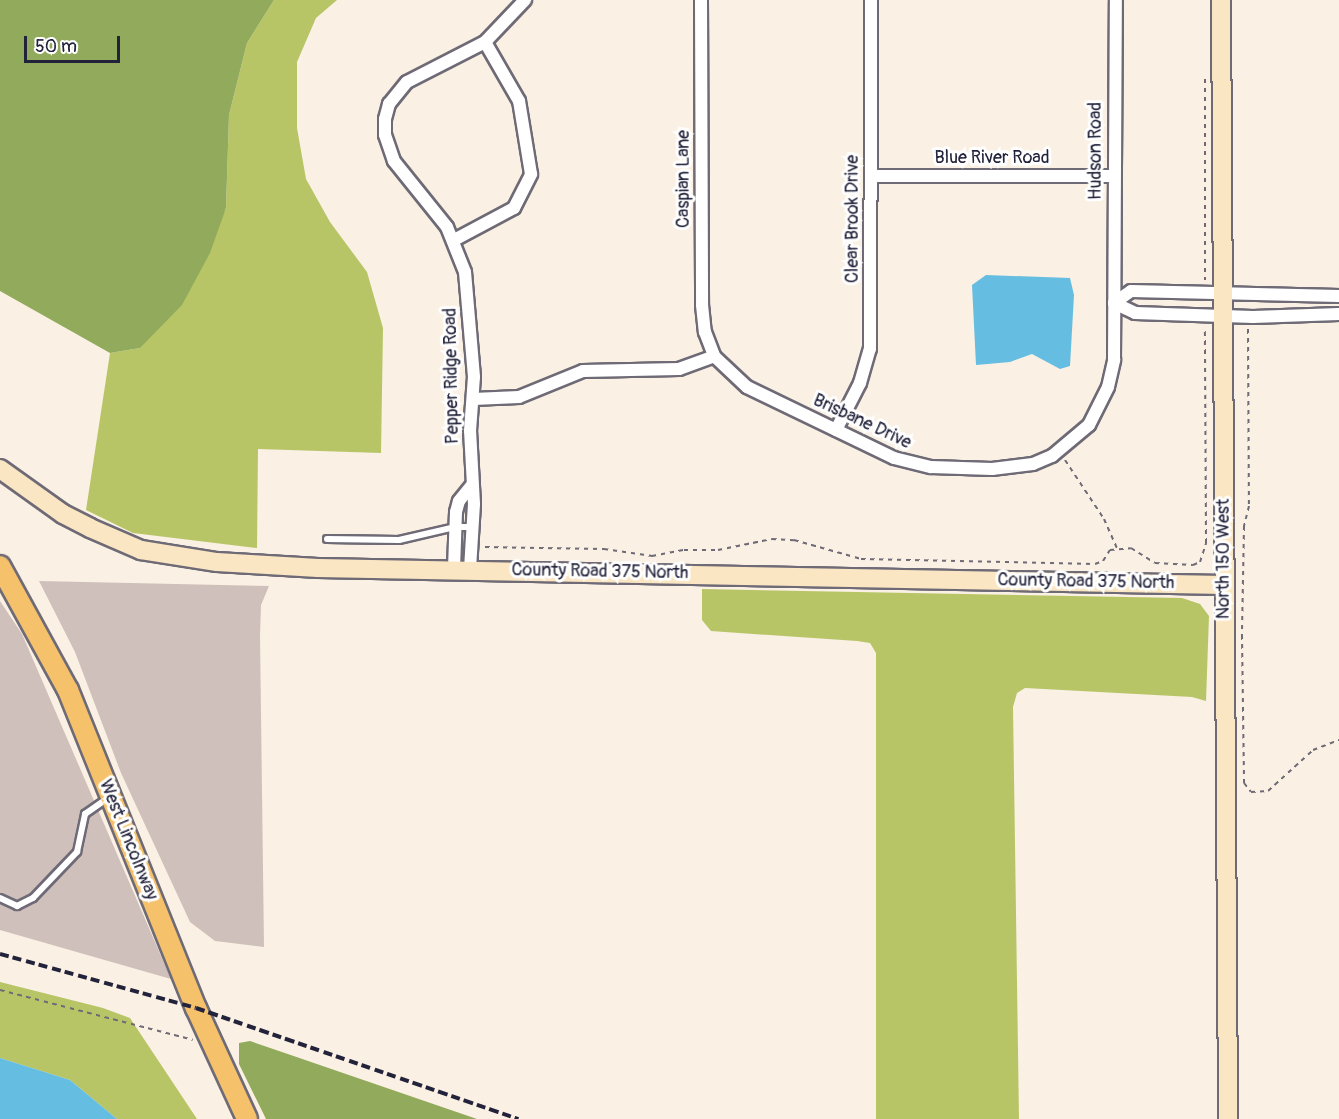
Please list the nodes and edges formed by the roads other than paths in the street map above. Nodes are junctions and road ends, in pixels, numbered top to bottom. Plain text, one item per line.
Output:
1 (525, 0) edge
2 (701, 0) edge
3 (872, 0) edge
4 (1116, 0) edge
5 (1221, 0) edge
6 (485, 42) junction
7 (871, 176) junction
8 (1113, 176) junction
9 (454, 240) junction
10 (1223, 292) junction
11 (1339, 296) edge
12 (1114, 303) junction
13 (1339, 314) edge
14 (1224, 315) junction
15 (714, 356) junction
16 (473, 399) junction
17 (836, 430) junction
18 (0, 469) edge
19 (471, 486) junction
20 (455, 527) junction
21 (470, 527) junction
22 (327, 539) dead end
23 (0, 566) edge
24 (462, 569) junction
25 (1224, 585) junction
26 (111, 796) junction
27 (0, 898) edge
28 (247, 1119) edge
29 (1228, 1119) edge

1 - 6 street, Pepper Ridge Road
2 - 15 street, Caspian Lane
3 - 7 street, Clear Brook Drive
4 - 8 street, Hudson Road
5 - 10 street, North 150 West
6 - 9 street
6 - 9 street, Pepper Ridge Road
7 - 8 street, Blue River Road
7 - 17 street, Clear Brook Drive
8 - 12 street, Hudson Road
9 - 16 street, Pepper Ridge Road
10 - 11 street
10 - 12 street
10 - 14 street, North 150 West
12 - 14 street
12 - 17 street, Brisbane Drive
13 - 14 street
14 - 25 street, North 150 West
15 - 16 street
15 - 17 street, Brisbane Drive
16 - 19 street, Pepper Ridge Road
18 - 24 street, County Road 375 North
19 - 20 street, Pepper Ridge Road
19 - 21 street, Pepper Ridge Road
20 - 21 lane
20 - 22 lane
20 - 24 street, Pepper Ridge Road
21 - 24 street, Pepper Ridge Road
23 - 26 main road, West Lincolnway
24 - 25 street, County Road 375 North
25 - 29 street, North 150 West
26 - 27 lane
26 - 28 main road, West Lincolnway

